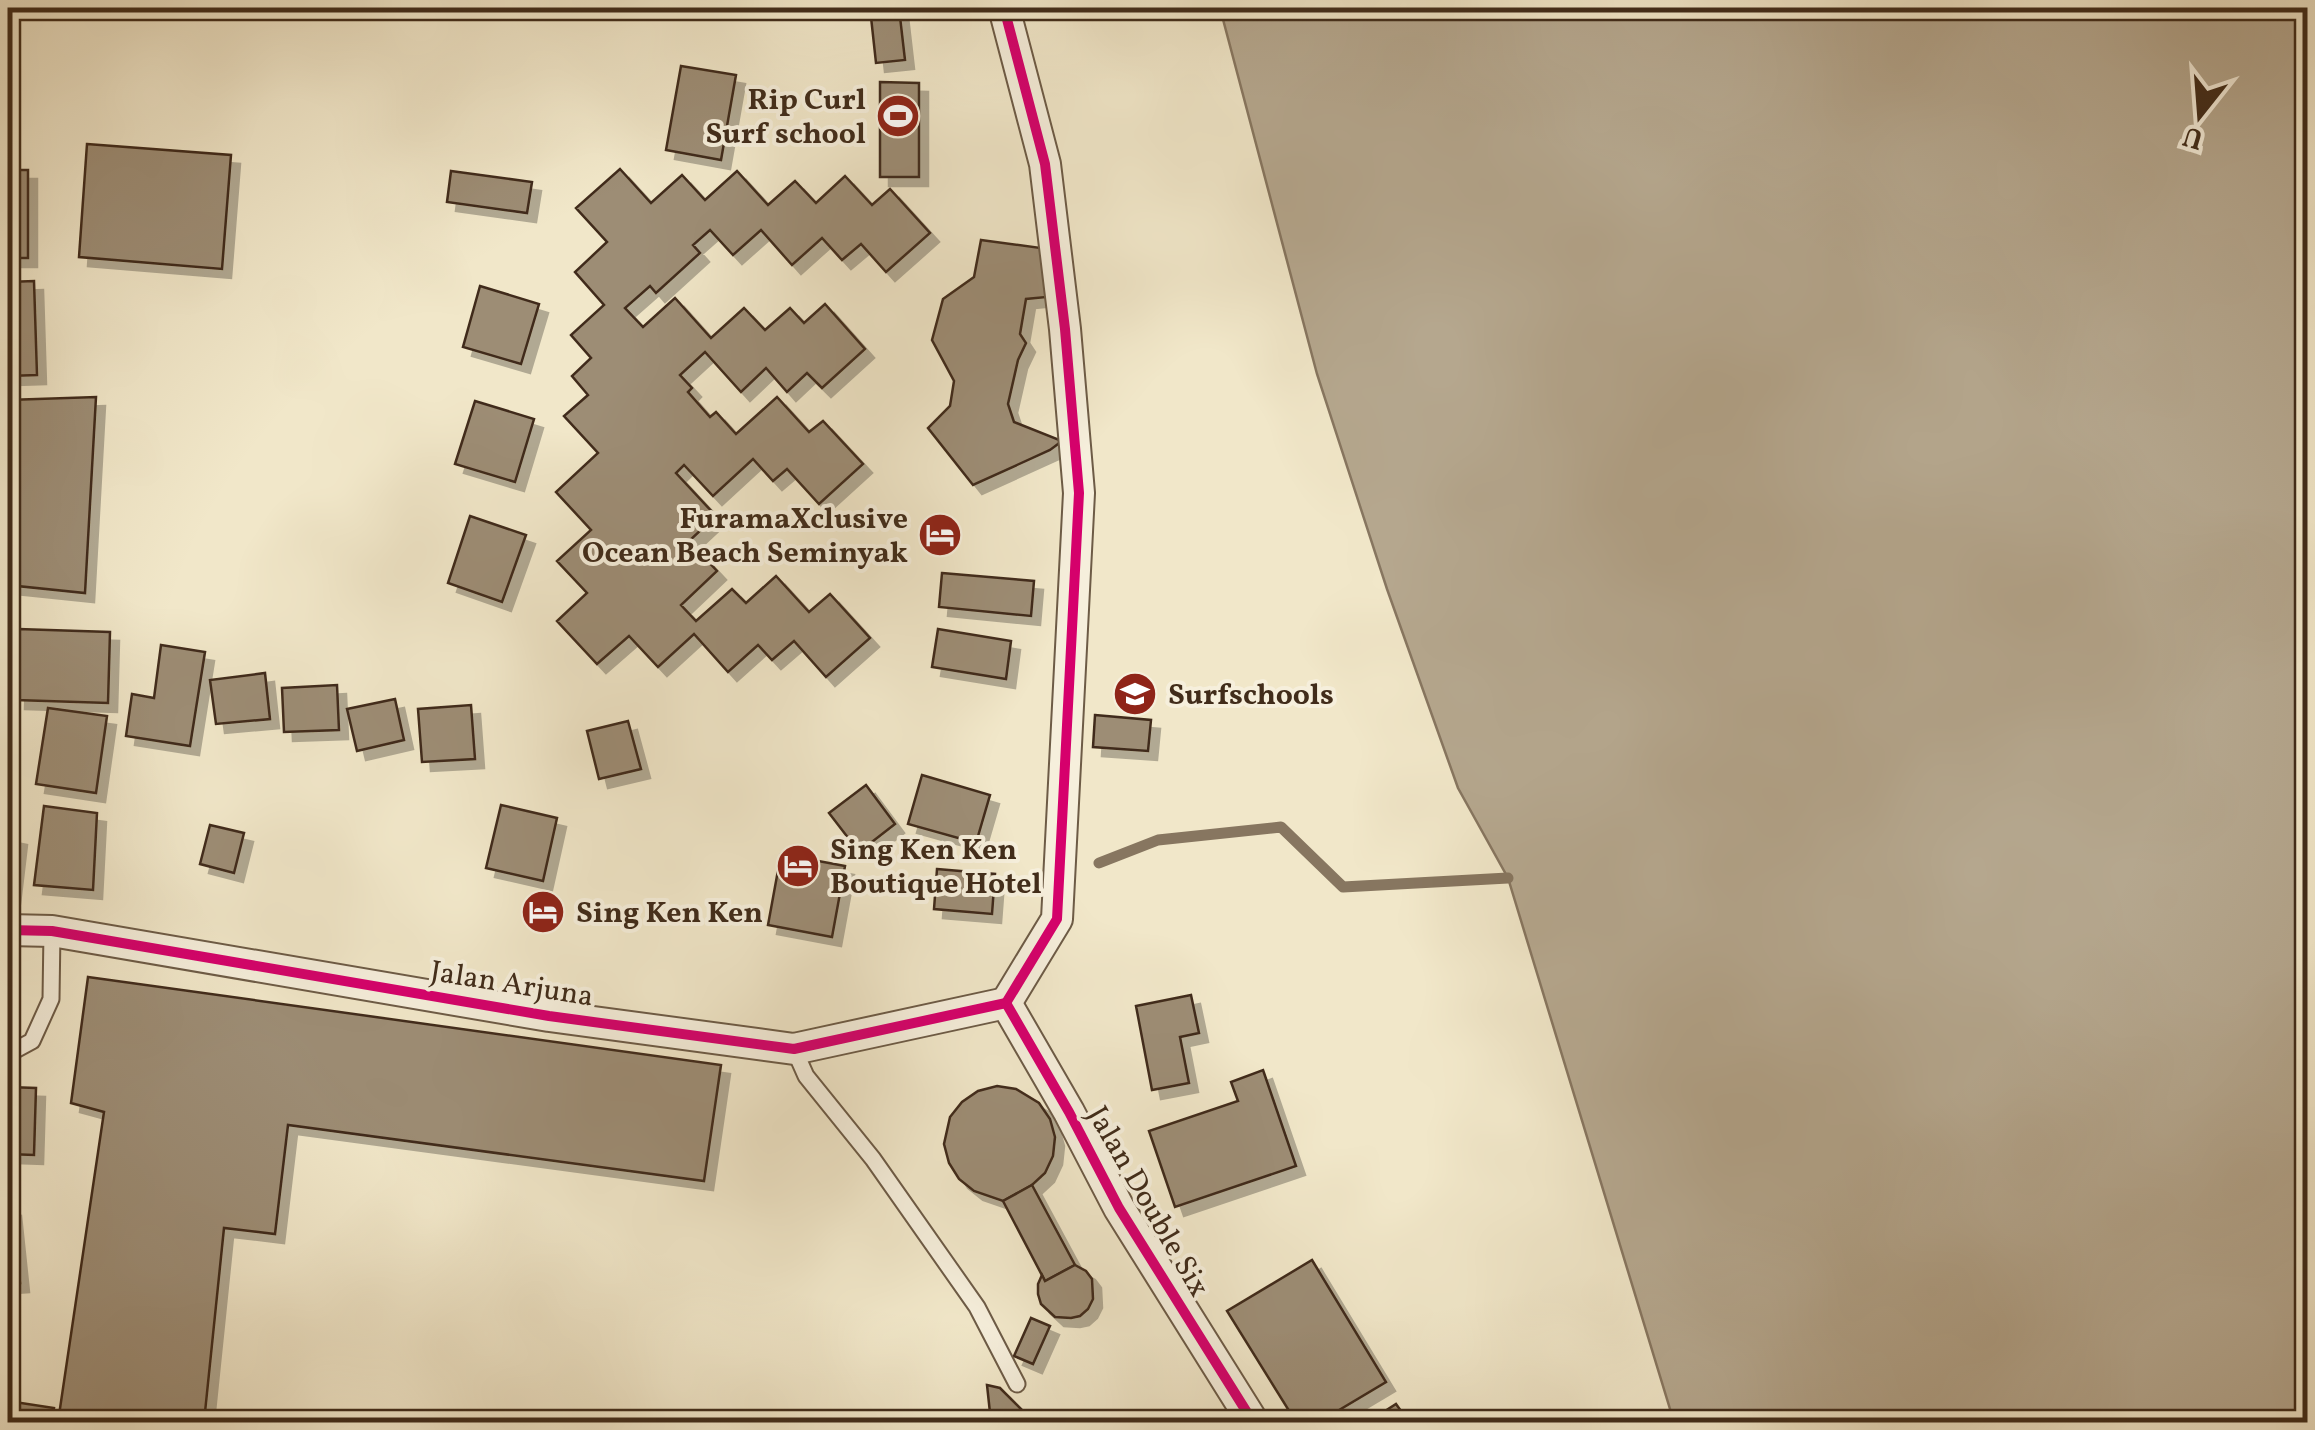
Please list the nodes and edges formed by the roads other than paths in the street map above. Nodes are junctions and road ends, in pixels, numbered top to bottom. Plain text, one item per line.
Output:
1 (1004, 8) edge
2 (8, 930) edge
3 (52, 930) junction
4 (1006, 1003) junction
5 (794, 1049) junction
6 (8, 1054) edge
7 (1018, 1384) dead end
8 (1253, 1422) edge

1 - 4 street
2 - 3 street, Jalan Arjuna
3 - 5 street, Jalan Arjuna
3 - 6 lane
4 - 5 street, Jalan Arjuna
4 - 8 street, Jalan Double Six
5 - 7 lane

